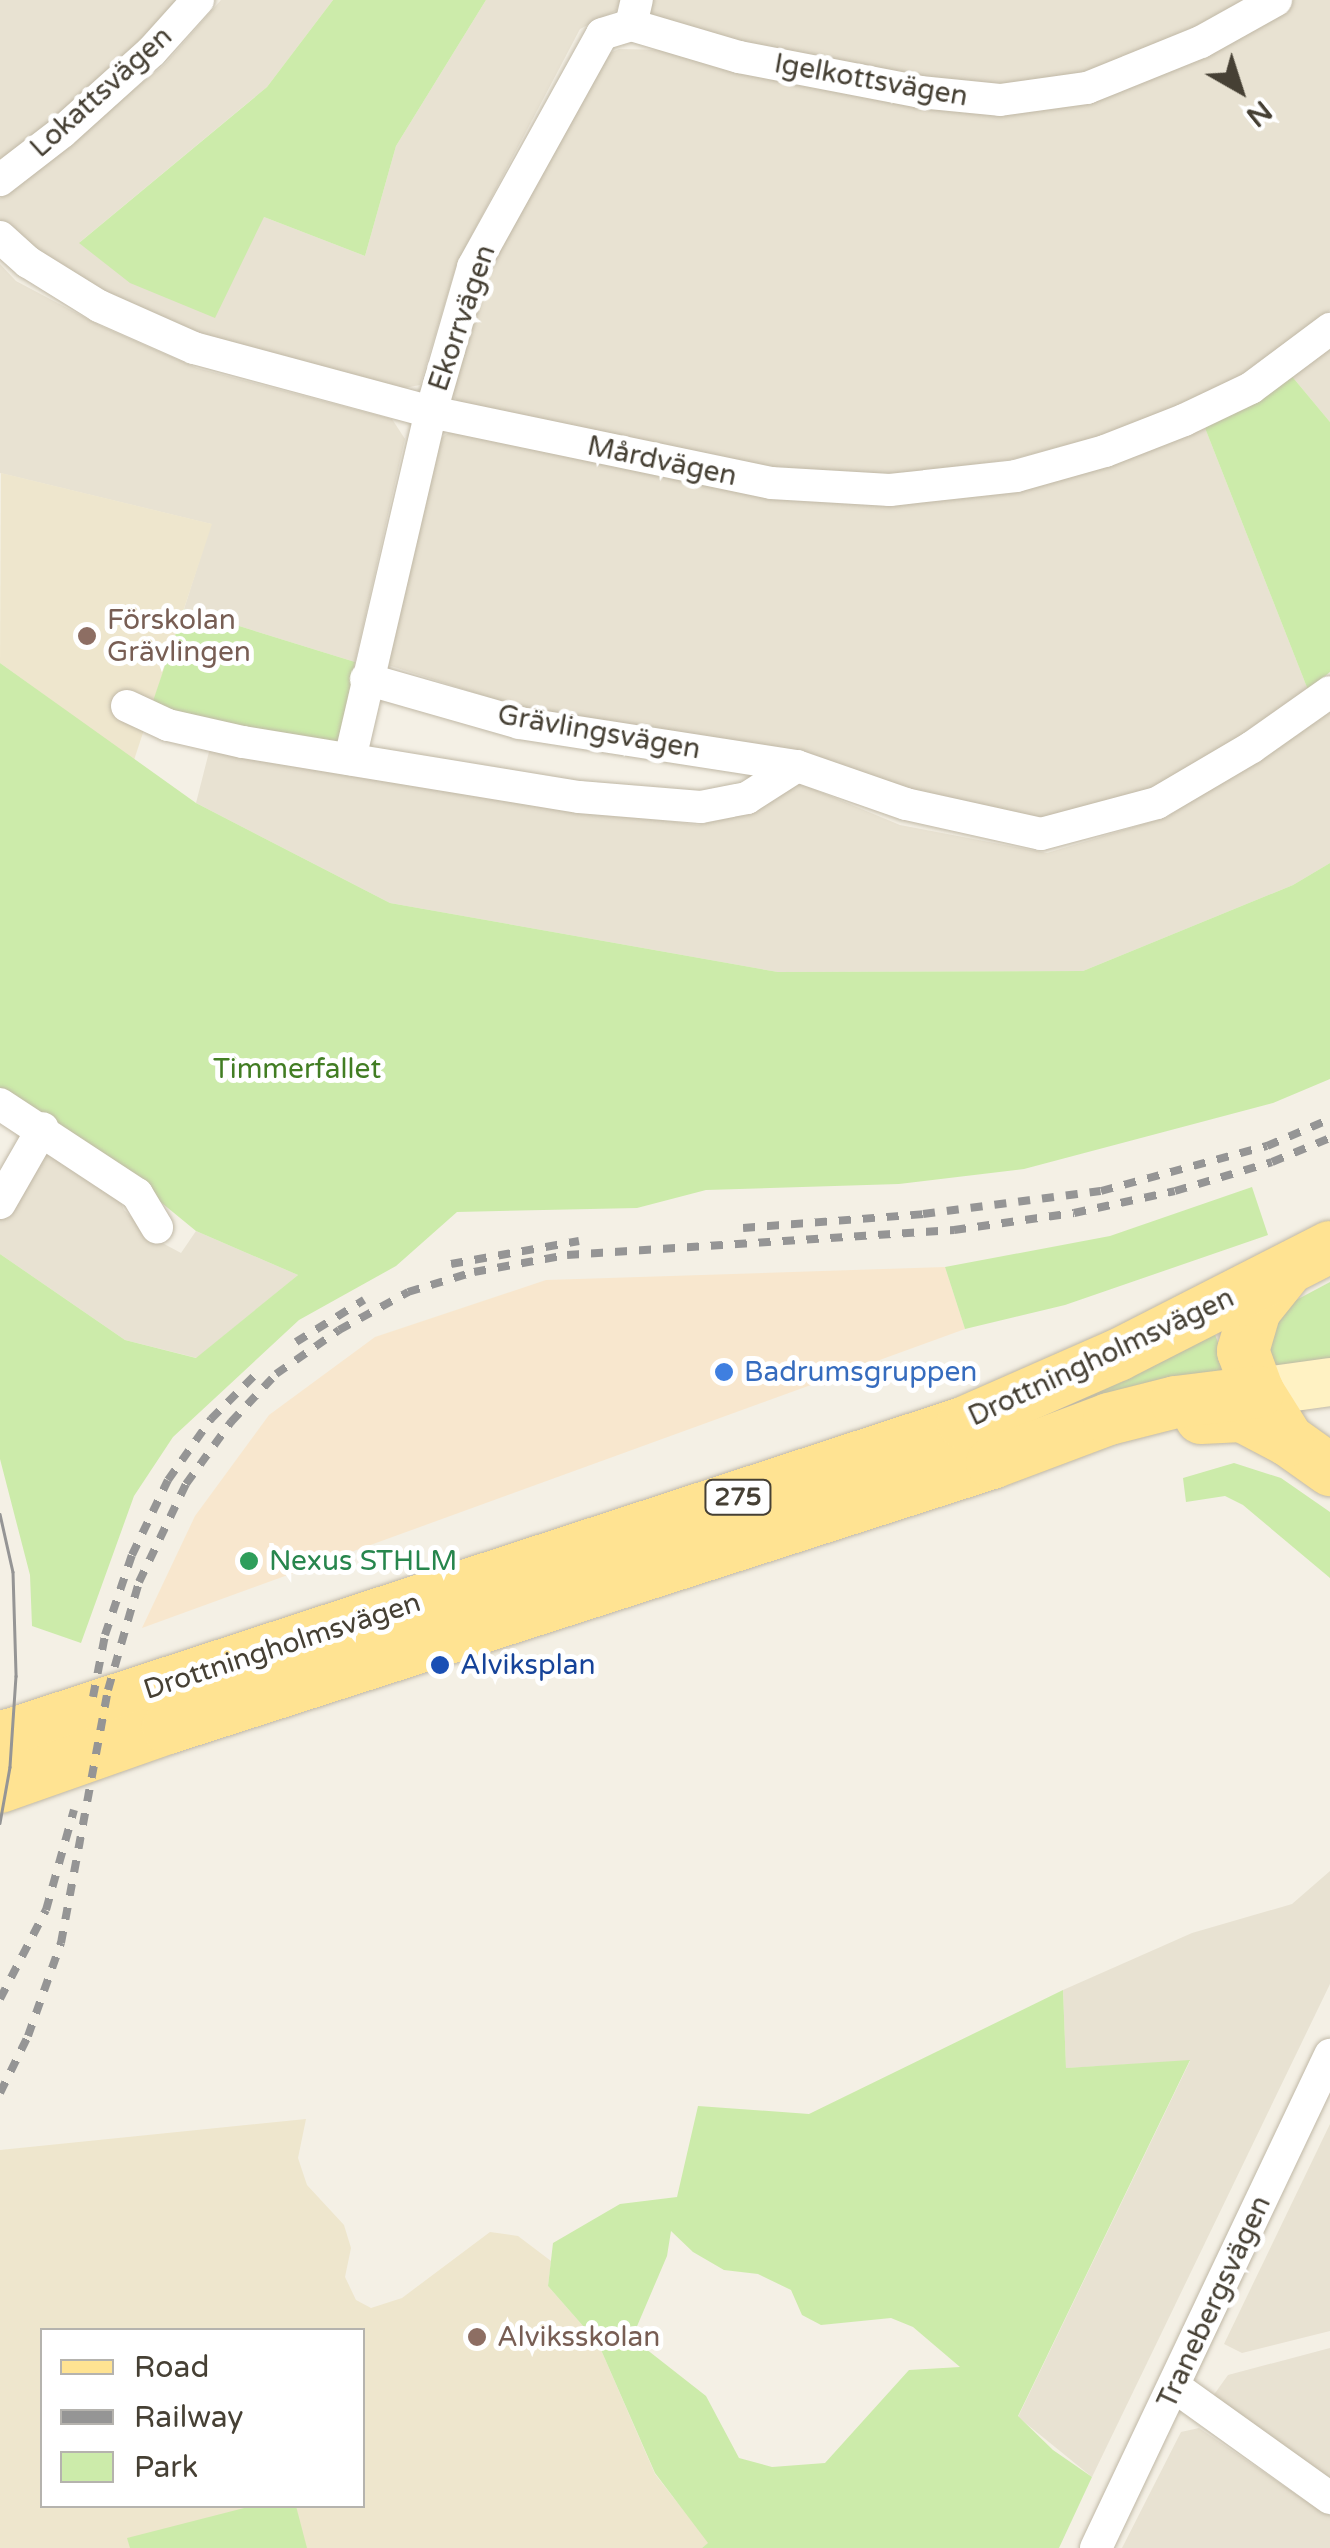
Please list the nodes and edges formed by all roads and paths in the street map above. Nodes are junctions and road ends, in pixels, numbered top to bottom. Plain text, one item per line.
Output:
1 (198, 0) edge
2 (1276, 0) edge
3 (634, 12) edge
4 (0, 180) edge
5 (0, 237) edge
6 (1330, 329) edge
7 (431, 412) junction
8 (366, 679) junction
9 (1330, 692) edge
10 (127, 706) dead end
11 (350, 760) junction
12 (796, 766) junction
13 (0, 1104) edge
14 (43, 1128) junction
15 (0, 1203) edge
16 (157, 1227) dead end
17 (1309, 1258) edge
18 (1330, 1382) edge
19 (1258, 1392) junction
20 (992, 1463) junction
21 (1319, 1463) edge
22 (0, 1738) edge
23 (0, 1787) edge
24 (1330, 2055) edge
25 (1175, 2387) junction
26 (1330, 2498) edge
27 (1096, 2548) edge

1 - 4 street, Lokattsvägen
2 - 3 street, Igelkottsvägen
3 - 7 street, Ekorrvägen
5 - 7 street, Mårdvägen
6 - 7 street, Mårdvägen
7 - 8 street, Ekorrvägen
8 - 11 street
8 - 12 street, Grävlingsvägen
9 - 12 street, Grävlingsvägen
10 - 11 street, Grävlingsvägen
11 - 12 street, Grävlingsvägen
13 - 14 street
14 - 15 street
14 - 16 street
17 - 19 main road
17 - 22 main road, Drottningholmsvägen / 275
18 - 19 main road, Drottningholmsvägen / 275
19 - 20 main road, Drottningholmsvägen / 275
19 - 21 main road
20 - 21 main road, Drottningholmsvägen
20 - 23 main road, Drottningholmsvägen / 275
24 - 25 street, Tranebergsvägen
25 - 26 street
25 - 27 street, Tranebergsvägen

